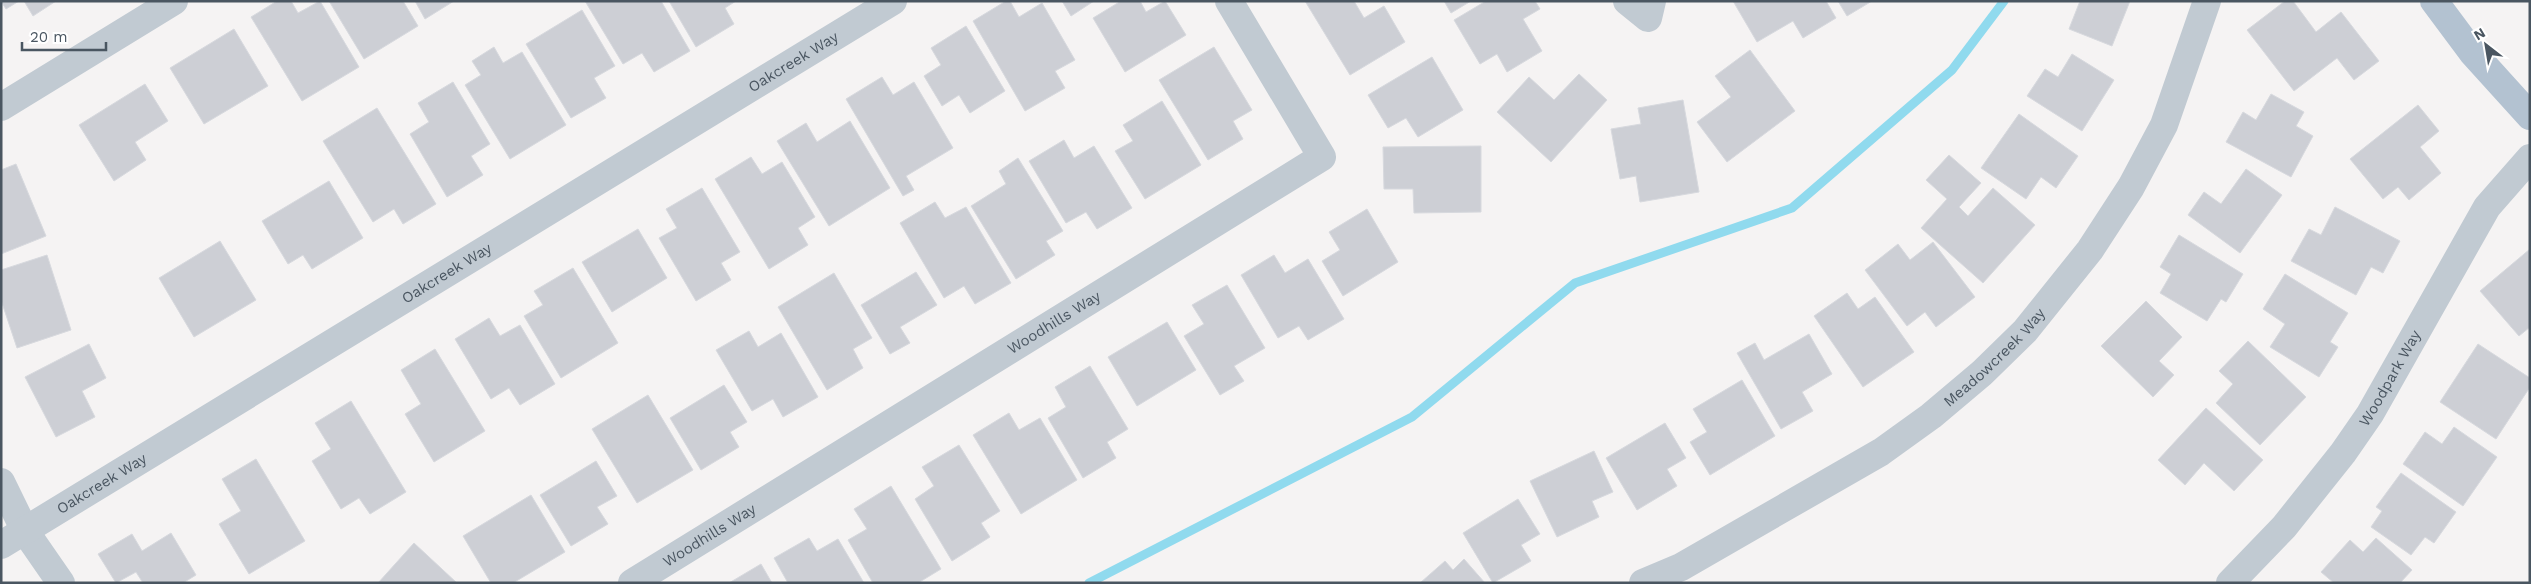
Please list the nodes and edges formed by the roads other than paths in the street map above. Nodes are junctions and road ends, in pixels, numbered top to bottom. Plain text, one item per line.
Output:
1 (174, 1) edge
2 (1229, 1) edge
3 (1627, 1) edge
4 (1652, 1) edge
5 (2207, 1) edge
6 (2434, 1) edge
7 (889, 2) edge
8 (1, 107) edge
9 (2530, 116) edge
10 (2530, 158) edge
11 (1, 482) edge
12 (25, 531) junction
13 (1, 545) edge
14 (61, 583) edge
15 (632, 583) edge
16 (1642, 583) edge
17 (2230, 583) edge

1 - 8 street
2 - 15 street, Woodhills Way
3 - 4 street
5 - 16 street, Meadowcreek Way
6 - 9 main road
7 - 12 street, Oakcreek Way
10 - 17 street, Woodpark Way
11 - 12 street
12 - 13 street, Oakcreek Way
12 - 14 street

